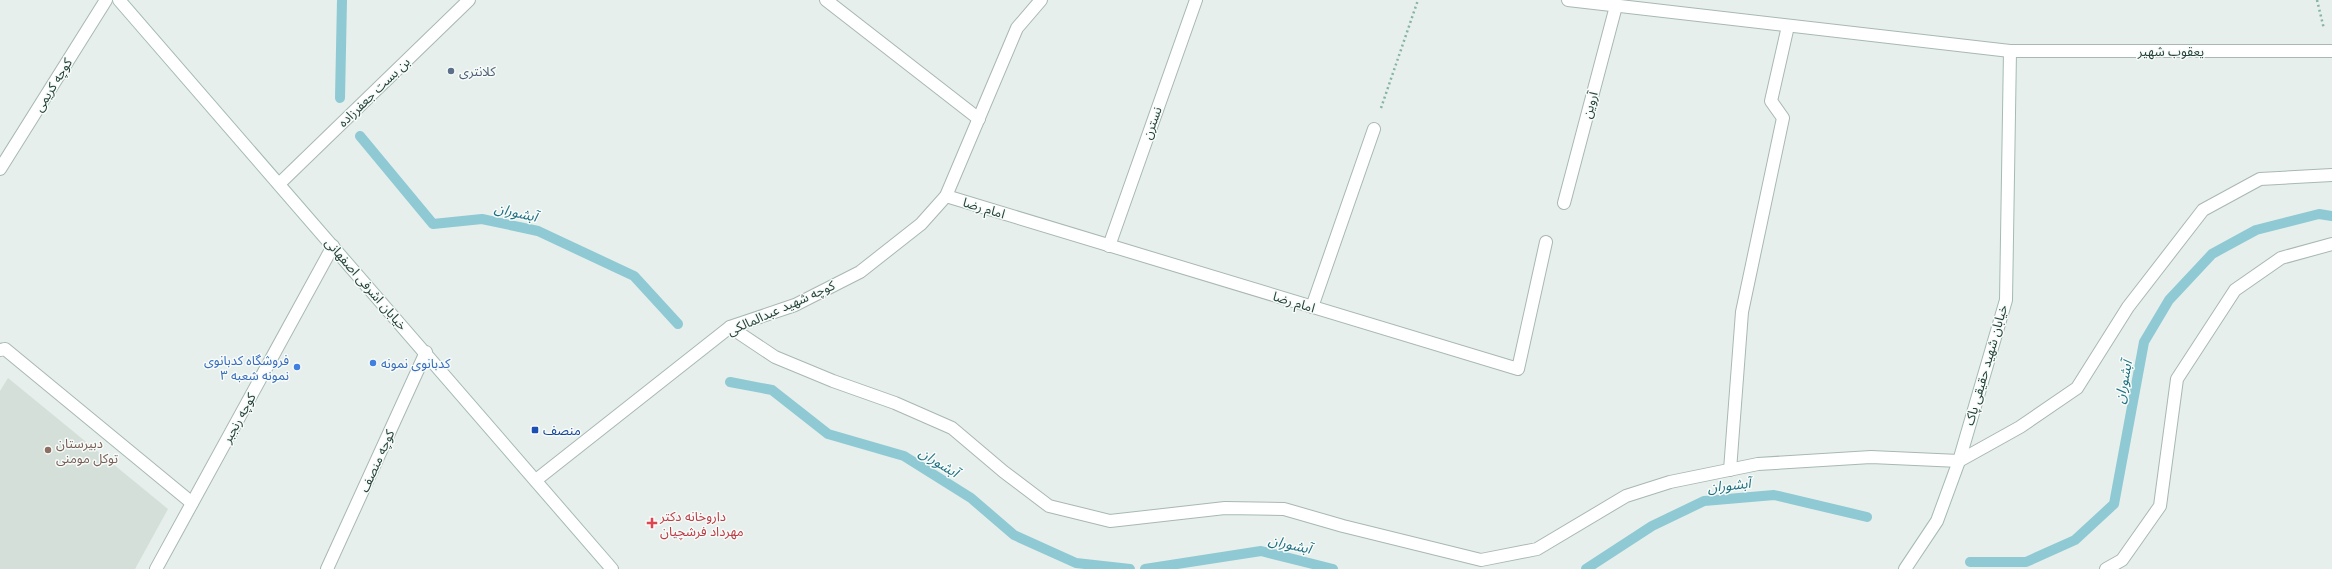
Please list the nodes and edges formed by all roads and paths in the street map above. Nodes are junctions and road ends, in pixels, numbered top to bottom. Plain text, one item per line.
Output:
1 (106, 0) edge
2 (119, 0) edge
3 (468, 0) edge
4 (826, 0) edge
5 (1041, 0) edge
6 (1196, 0) edge
7 (1418, 0) edge
8 (1568, 0) edge
9 (1616, 6) junction
10 (1788, 26) junction
11 (2010, 51) junction
12 (2332, 51) edge
13 (979, 118) junction
14 (1374, 129) joint
15 (0, 169) edge
16 (2332, 175) edge
17 (279, 184) junction
18 (946, 196) junction
19 (1564, 204) dead end
20 (1546, 242) dead end
21 (2332, 244) edge
22 (333, 246) junction
23 (1109, 246) junction
24 (1312, 308) junction
25 (730, 327) junction
26 (0, 350) edge
27 (426, 352) junction
28 (1958, 461) junction
29 (1730, 470) junction
30 (536, 480) junction
31 (192, 503) junction
32 (156, 569) edge
33 (327, 569) edge
34 (612, 569) edge
35 (1905, 569) edge
36 (2106, 569) edge

1 - 15 street, کوچه کریمی
2 - 17 street, خیابان اشرفی اصفهانی
3 - 17 street, بن بست جعفرزاده
4 - 13 street
5 - 13 street, کوچه شهید عبدالمالکی
6 - 23 street, نسترن
7 - 14 path
8 - 9 street, یعقوب شهیر
9 - 10 street, یعقوب شهیر
9 - 19 street, آروین
10 - 11 street, یعقوب شهیر
10 - 29 street
11 - 12 street, یعقوب شهیر
11 - 28 street, خیابان شهید حقیقی پاک
13 - 18 street, کوچه شهید عبدالمالکی
14 - 24 street
16 - 28 street
17 - 22 street, خیابان اشرفی اصفهانی
18 - 23 street, امام رضا
18 - 25 street, کوچه شهید عبدالمالکی
20 - 24 street, امام رضا
21 - 36 street
22 - 27 street, خیابان اشرفی اصفهانی
22 - 31 street, کوچه رنجبر
23 - 24 street, امام رضا
25 - 29 street
25 - 30 street, کوچه شهید عبدالمالکی
26 - 31 street
27 - 30 street, خیابان اشرفی اصفهانی
27 - 33 street, کوچه منصف
28 - 29 street
28 - 35 street, خیابان شهید حقیقی پاک
30 - 34 street, خیابان اشرفی اصفهانی
31 - 32 street, کوچه رنجبر

